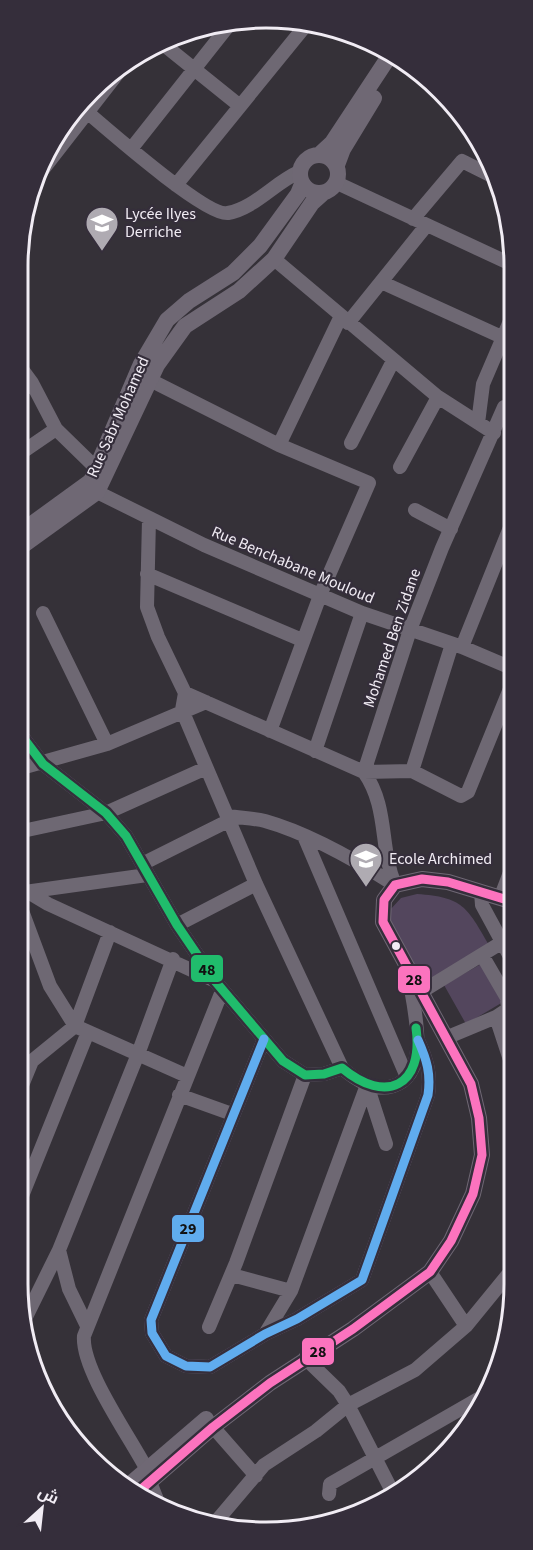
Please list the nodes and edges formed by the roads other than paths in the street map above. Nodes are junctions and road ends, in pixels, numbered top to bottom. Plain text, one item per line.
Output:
1 (301, 31) edge
2 (223, 33) edge
3 (170, 49) edge
4 (386, 60) edge
5 (394, 66) edge
6 (195, 69) junction
7 (98, 98) edge
8 (240, 106) junction
9 (87, 112) junction
10 (60, 148) edge
11 (131, 149) junction
12 (319, 155) junction
13 (337, 165) junction
14 (485, 172) edge
15 (301, 178) junction
16 (337, 183) junction
17 (177, 185) junction
18 (322, 194) junction
19 (413, 219) junction
20 (426, 226) junction
21 (274, 260) junction
22 (504, 261) edge
23 (381, 282) junction
24 (345, 320) junction
25 (504, 338) joint
26 (393, 361) junction
27 (28, 377) edge
28 (150, 380) junction
29 (33, 383) junction
30 (28, 387) edge
31 (438, 397) junction
32 (479, 397) junction
33 (504, 406) edge
34 (504, 416) edge
35 (478, 423) junction
36 (56, 429) junction
37 (494, 433) junction
38 (351, 443) dead end
39 (279, 445) junction
40 (28, 448) edge
41 (400, 467) dead end
42 (96, 468) junction
43 (97, 492) junction
44 (415, 510) dead end
45 (149, 519) junction
46 (28, 527) edge
47 (451, 529) junction
48 (504, 540) edge
49 (28, 542) edge
50 (147, 574) junction
51 (321, 593) junction
52 (362, 613) junction
53 (43, 614) dead end
54 (410, 630) junction
55 (302, 640) junction
56 (457, 645) junction
57 (504, 666) edge
58 (185, 693) junction
59 (504, 694) edge
60 (206, 702) junction
61 (182, 710) junction
62 (270, 731) junction
63 (28, 744) edge
64 (107, 744) junction
65 (315, 751) junction
66 (43, 764) junction
67 (28, 768) edge
68 (206, 768) junction
69 (412, 771) junction
70 (364, 772) junction
71 (106, 813) junction
72 (229, 818) junction
73 (28, 830) edge
74 (304, 836) junction
75 (145, 869) junction
76 (256, 884) junction
77 (395, 885) junction
78 (65, 887) junction
79 (28, 891) edge
80 (481, 892) junction
81 (28, 895) edge
82 (504, 898) edge
83 (48, 904) junction
84 (28, 917) edge
85 (177, 925) junction
86 (110, 932) junction
87 (501, 944) junction
88 (504, 949) edge
89 (482, 956) junction
90 (173, 959) junction
91 (407, 969) junction
92 (219, 986) junction
93 (421, 992) junction
94 (504, 997) edge
95 (504, 1009) edge
96 (496, 1017) junction
97 (75, 1026) junction
98 (88, 1032) junction
99 (448, 1037) junction
100 (264, 1039) junction
101 (418, 1040) junction
102 (504, 1043) edge
103 (138, 1054) junction
104 (32, 1060) junction
105 (28, 1061) edge
106 (342, 1068) junction
107 (28, 1070) edge
108 (305, 1075) junction
109 (187, 1076) junction
110 (407, 1077) junction
111 (367, 1085) junction
112 (179, 1095) junction
113 (232, 1114) junction
114 (386, 1144) dead end
115 (28, 1181) edge
116 (59, 1250) junction
117 (430, 1272) junction
118 (232, 1275) junction
119 (504, 1279) edge
120 (291, 1291) junction
121 (30, 1308) edge
122 (87, 1326) junction
123 (466, 1326) junction
124 (209, 1327) dead end
125 (265, 1334) junction
126 (305, 1358) junction
127 (270, 1383) junction
128 (473, 1402) edge
129 (348, 1405) junction
130 (213, 1427) junction
131 (375, 1459) junction
132 (256, 1476) junction
133 (145, 1481) edge
134 (390, 1487) edge
135 (329, 1494) dead end
136 (220, 1517) edge

1 - 8 street
2 - 6 street
3 - 6 street
4 - 12 main road
5 - 13 main road
6 - 8 street
6 - 11 street
7 - 9 street
8 - 17 street
9 - 10 street
9 - 11 street
11 - 17 street
12 - 13 main road
12 - 15 main road
13 - 16 main road
14 - 19 street
15 - 17 street
15 - 18 main road
15 - 42 main road, Rue Sabr Mohamed
16 - 18 main road
16 - 19 street
18 - 21 main road
19 - 20 street
20 - 22 street
20 - 23 street
21 - 24 street
21 - 28 main road
23 - 24 street
23 - 25 street
24 - 26 street
24 - 39 street
25 - 32 street
26 - 31 street
26 - 38 street
27 - 29 street
28 - 39 street
28 - 43 main road
29 - 30 street
29 - 36 street
31 - 35 street
31 - 41 street
32 - 33 street
32 - 35 street
34 - 37 street, Mohamed Ben Zidane
35 - 37 street
36 - 40 street
36 - 42 street
37 - 47 street, Mohamed Ben Zidane
39 - 51 street
42 - 46 main road, Rue Sabr Mohamed
43 - 45 street, Rue Benchabane Mouloud
43 - 49 main road
44 - 47 street
45 - 50 street
45 - 51 street, Rue Benchabane Mouloud
47 - 54 street, Mohamed Ben Zidane
48 - 56 street
50 - 55 street
50 - 58 street
51 - 52 street, Rue Benchabane Mouloud
51 - 55 street
52 - 54 street, Rue Benchabane Mouloud
52 - 65 street
53 - 64 street
54 - 56 street, Rue Benchabane Mouloud
54 - 70 street, Mohamed Ben Zidane
55 - 62 street
56 - 57 street, Rue Benchabane Mouloud
56 - 69 street
58 - 60 street
58 - 61 street
59 - 69 street
60 - 61 street
60 - 62 street
61 - 64 street
61 - 68 street
62 - 65 street
63 - 66 street
64 - 66 street
65 - 70 street
66 - 67 street
66 - 71 street
68 - 71 street
68 - 72 street
69 - 70 street
70 - 77 street
71 - 73 street
71 - 75 street
72 - 74 street
72 - 75 street
72 - 76 street
74 - 77 street
74 - 110 street
75 - 78 street
75 - 85 street
76 - 85 street
76 - 106 street
77 - 80 main road
77 - 91 main road
78 - 79 street
78 - 83 street
80 - 82 main road
80 - 87 street
81 - 83 street
83 - 86 street
84 - 97 street
85 - 92 street
86 - 90 street
86 - 97 street
87 - 88 street
87 - 89 street
89 - 93 street
89 - 94 street
90 - 92 street
90 - 103 street
91 - 93 main road
91 - 101 street
92 - 100 street
92 - 109 street
93 - 99 main road
95 - 96 street
96 - 99 street
96 - 102 street
97 - 98 street
97 - 104 street
98 - 103 street
98 - 115 street
99 - 117 main road
100 - 108 street
100 - 113 street
101 - 110 street
101 - 125 street
103 - 109 street
103 - 116 street
104 - 105 street
104 - 107 street
106 - 108 street
106 - 111 street
108 - 118 street
109 - 112 street
110 - 111 street
111 - 114 street
111 - 120 street
112 - 113 street
112 - 122 street
113 - 125 street
116 - 121 street
116 - 122 street
117 - 123 street
117 - 126 main road
118 - 120 street
118 - 124 street
119 - 123 street
120 - 125 street
122 - 133 street
123 - 129 street
126 - 127 main road
126 - 129 street
127 - 130 main road
127 - 133 main road
128 - 131 street
129 - 131 street
129 - 132 street
130 - 132 street
130 - 133 main road
131 - 134 street
131 - 135 street
132 - 136 street

